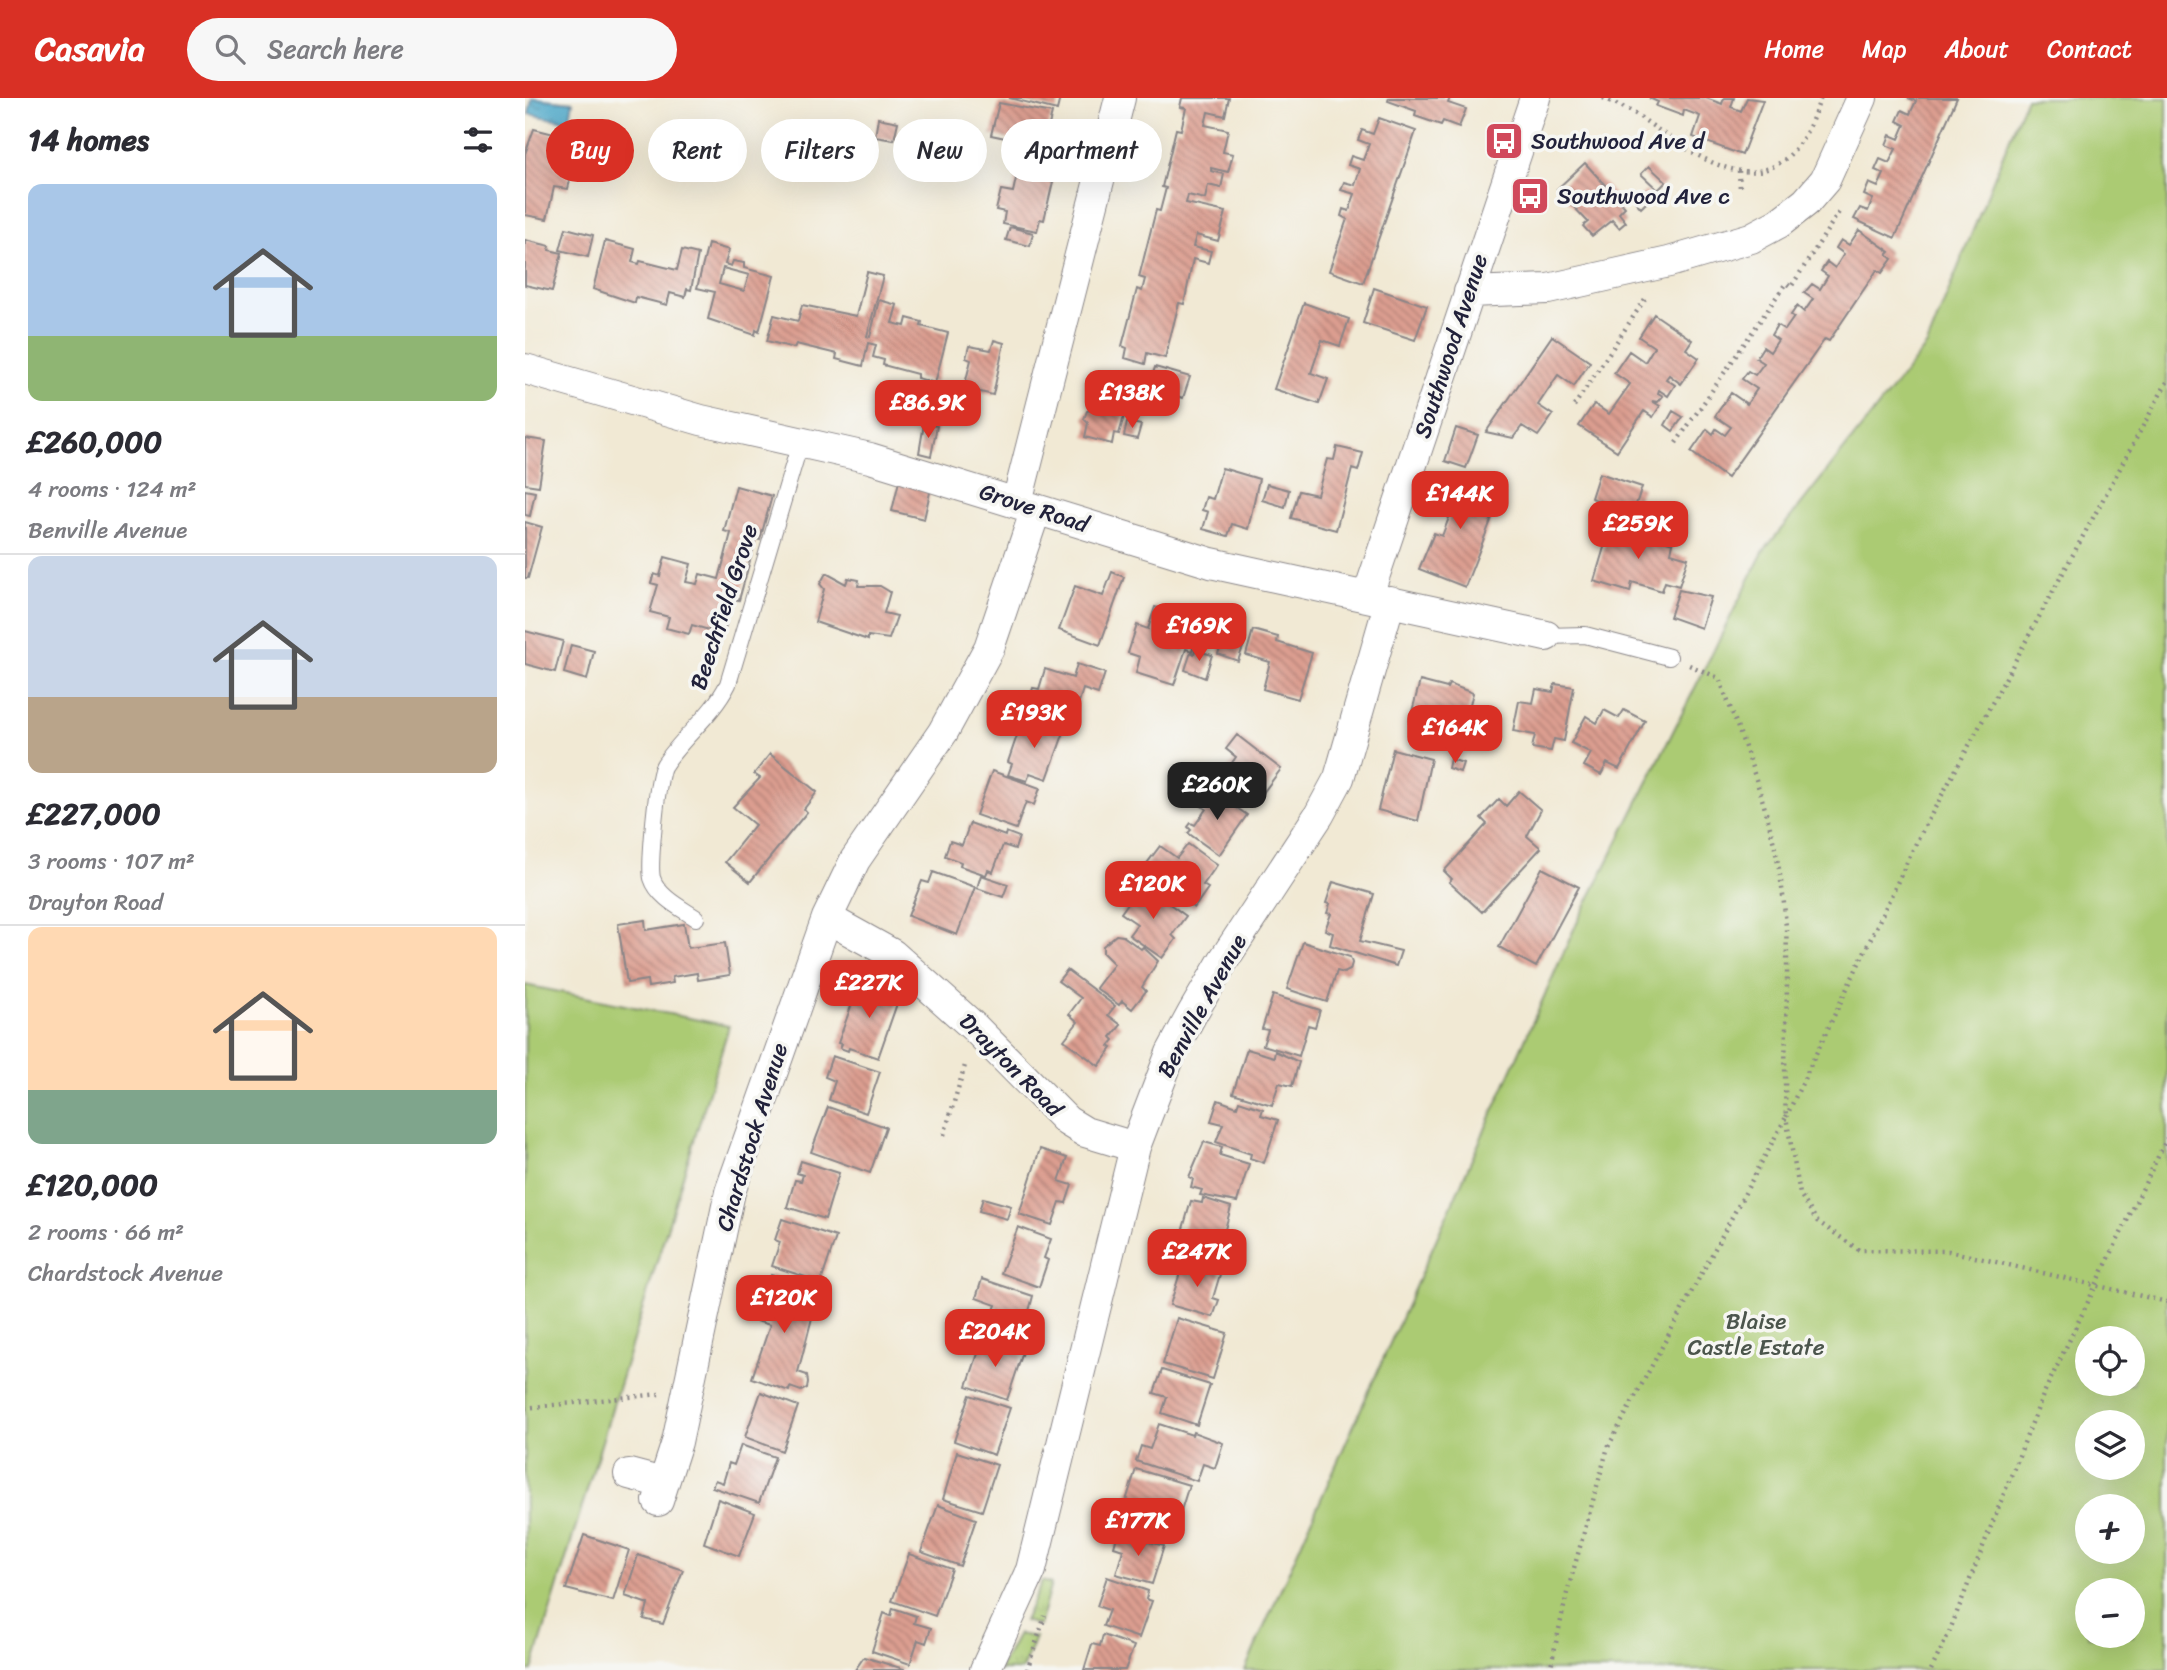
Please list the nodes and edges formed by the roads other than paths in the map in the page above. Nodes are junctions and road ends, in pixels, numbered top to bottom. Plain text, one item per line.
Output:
1 (1120, 98) edge
2 (1535, 98) edge
3 (1862, 98) edge
4 (1469, 292) junction
5 (525, 369) edge
6 (801, 440) junction
7 (1027, 506) junction
8 (1379, 598) junction
9 (1546, 636) joint
10 (1669, 657) road end
11 (696, 918) dead end
12 (827, 918) junction
13 (1135, 1147) junction
14 (629, 1474) dead end
15 (985, 1670) edge

1 - 7 street, Chardstock Avenue
2 - 4 street, Southwood Avenue
3 - 4 street
4 - 8 street, Southwood Avenue
5 - 6 street, Grove Road
6 - 7 street, Grove Road
6 - 11 lane, Beechfield Grove
7 - 8 street, Grove Road
7 - 12 street, Chardstock Avenue
8 - 9 street, Grove Road
8 - 13 street, Benville Avenue
9 - 10 lane
12 - 13 street, Drayton Road
12 - 14 street, Chardstock Avenue
13 - 15 street, Benville Avenue

